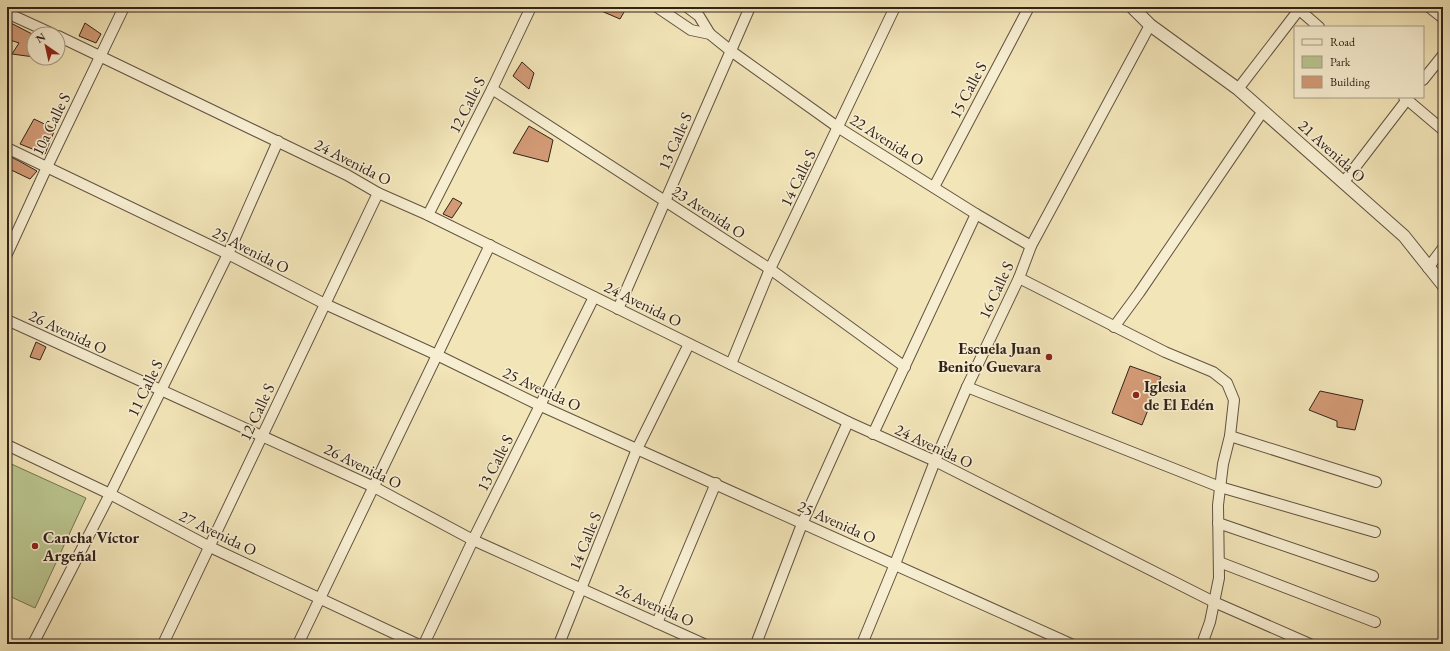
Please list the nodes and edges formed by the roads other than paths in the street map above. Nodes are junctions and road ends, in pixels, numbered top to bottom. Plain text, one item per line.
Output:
1 (124, 7) edge
2 (531, 7) edge
3 (657, 7) edge
4 (687, 7) edge
5 (750, 7) edge
6 (895, 7) edge
7 (1029, 7) edge
8 (1132, 7) edge
9 (1429, 7) edge
10 (1298, 8) edge
11 (7, 13) edge
12 (1443, 18) edge
13 (1150, 25) junction
14 (35, 26) edge
15 (1319, 26) edge
16 (710, 34) junction
17 (66, 40) edge
18 (731, 51) junction
19 (1443, 55) edge
20 (101, 56) junction
21 (1424, 79) edge
22 (1238, 89) junction
23 (492, 90) junction
24 (1407, 98) edge
25 (1263, 111) junction
26 (839, 128) junction
27 (1443, 130) edge
28 (278, 141) junction
29 (7, 148) edge
30 (47, 167) junction
31 (1343, 183) junction
32 (934, 187) junction
33 (378, 193) junction
34 (665, 201) junction
35 (976, 214) junction
36 (428, 215) junction
37 (490, 245) junction
38 (1031, 246) junction
39 (1443, 248) edge
40 (7, 254) edge
41 (228, 254) junction
42 (1428, 268) junction
43 (770, 270) junction
44 (1019, 278) junction
45 (1443, 285) edge
46 (594, 297) junction
47 (325, 304) junction
48 (618, 308) junction
49 (7, 320) edge
50 (1114, 327) junction
51 (689, 344) junction
52 (437, 355) junction
53 (731, 364) junction
54 (905, 367) junction
55 (967, 387) junction
56 (161, 390) junction
57 (541, 406) junction
58 (848, 422) junction
59 (873, 434) junction
60 (263, 436) junction
61 (1230, 436) junction
62 (7, 445) edge
63 (637, 449) junction
64 (935, 461) junction
65 (1376, 482) dead end
66 (716, 483) junction
67 (374, 487) junction
68 (1220, 487) junction
69 (110, 494) junction
70 (1218, 522) junction
71 (802, 524) junction
72 (1375, 532) dead end
73 (473, 540) junction
74 (210, 547) junction
75 (1219, 562) junction
76 (895, 564) junction
77 (1373, 576) dead end
78 (582, 589) junction
79 (320, 598) junction
80 (1214, 602) junction
81 (1375, 622) dead end
82 (657, 623) junction
83 (687, 640) edge
84 (33, 644) edge
85 (164, 644) edge
86 (298, 644) edge
87 (417, 644) edge
88 (424, 644) edge
89 (559, 644) edge
90 (704, 644) edge
91 (756, 644) edge
92 (862, 644) edge
93 (1071, 644) edge
94 (1202, 644) edge
95 (1310, 644) edge

1 - 20 street, 10a Calle S
2 - 23 street, 12 Calle S
3 - 16 street
4 - 16 street
5 - 18 street, 13 Calle S
6 - 26 street, 14 Calle S
7 - 32 street, 15 Calle S
8 - 13 street, 21 Avenida O
9 - 12 street
10 - 15 street
10 - 22 street
11 - 14 street
13 - 22 street, 21 Avenida O
13 - 38 street, 16 Calle S
16 - 18 street, 22 Avenida O
17 - 20 street, 24 Avenida O
18 - 26 street, 22 Avenida O
18 - 34 street, 13 Calle S
19 - 21 street
20 - 28 street, 24 Avenida O
20 - 30 street, 10a Calle S
22 - 25 street, 21 Avenida O
23 - 34 street, 23 Avenida O
23 - 36 street, 12 Calle S
24 - 27 street
24 - 31 street
25 - 31 street, 21 Avenida O
25 - 50 street
26 - 32 street, 22 Avenida O
26 - 43 street, 14 Calle S
28 - 33 street, 24 Avenida O
28 - 41 street, 11 Calle S
29 - 30 street, 25 Avenida O
30 - 40 street, 10a Calle S
30 - 41 street, 25 Avenida O
31 - 42 street, 21 Avenida O
32 - 35 street, 22 Avenida O
33 - 36 street, 24 Avenida O
33 - 47 street, 12 Calle S
34 - 43 street, 23 Avenida O
34 - 48 street, 13 Calle S
35 - 38 street, 22 Avenida O
35 - 54 street
36 - 37 street, 24 Avenida O
37 - 46 street, 24 Avenida O
37 - 52 street
38 - 44 street, 16 Calle S
39 - 42 street
41 - 47 street, 25 Avenida O
41 - 56 street, 11 Calle S
42 - 45 street, 21 Avenida O
43 - 53 street, 14 Calle S
43 - 54 street, 23 Avenida O
44 - 50 street
44 - 55 street, 16 Calle S
46 - 48 street, 24 Avenida O
46 - 57 street, 13 Calle S
47 - 52 street, 25 Avenida O
47 - 60 street, 12 Calle S
48 - 51 street, 24 Avenida O
49 - 56 street, 26 Avenida O
50 - 61 street
51 - 53 street, 24 Avenida O
51 - 63 street, 14 Calle S
52 - 57 street, 25 Avenida O
52 - 67 street
53 - 58 street, 24 Avenida O
54 - 59 street
55 - 64 street, 16 Calle S
55 - 68 street
56 - 60 street, 26 Avenida O
56 - 69 street, 11 Calle S
57 - 63 street, 25 Avenida O
57 - 73 street, 13 Calle S
58 - 59 street, 24 Avenida O
58 - 71 street
59 - 64 street, 24 Avenida O
60 - 67 street, 26 Avenida O
60 - 74 street, 12 Calle S
61 - 65 street
61 - 68 street
62 - 69 street, 27 Avenida O
63 - 66 street, 25 Avenida O
63 - 78 street, 14 Calle S
64 - 76 street, 16 Calle S
64 - 80 street, 24 Avenida O
66 - 71 street, 25 Avenida O
66 - 82 street
67 - 73 street, 26 Avenida O
67 - 79 street
68 - 70 street
68 - 72 street
69 - 74 street, 27 Avenida O
69 - 84 street, 11 Calle S
70 - 75 street
70 - 77 street
71 - 76 street, 25 Avenida O
71 - 91 street
73 - 78 street, 26 Avenida O
73 - 88 street, 13 Calle S
74 - 79 street, 27 Avenida O
74 - 85 street, 12 Calle S
75 - 80 street
75 - 81 street
76 - 92 street, 16 Calle S
76 - 93 street, 25 Avenida O
78 - 82 street, 26 Avenida O
78 - 89 street, 14 Calle S
79 - 86 street
79 - 87 street, 27 Avenida O
80 - 94 street
80 - 95 street, 24 Avenida O
82 - 83 street, 26 Avenida O
83 - 90 street, 26 Avenida O

